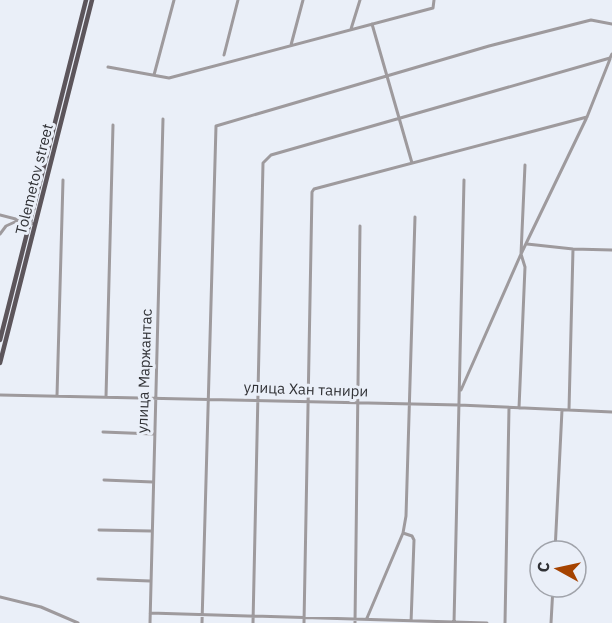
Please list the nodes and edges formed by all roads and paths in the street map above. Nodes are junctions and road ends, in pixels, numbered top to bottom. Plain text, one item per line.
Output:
1 (86, 0) edge
2 (92, 0) edge
3 (174, 0) edge
4 (238, 0) edge
5 (303, 0) edge
6 (360, 0) edge
7 (434, 0) edge
8 (612, 23) edge
9 (372, 24) junction
10 (351, 29) junction
11 (291, 45) junction
12 (224, 55) dead end
13 (611, 56) edge
14 (108, 67) dead end
15 (387, 74) junction
16 (153, 75) junction
17 (587, 117) junction
18 (399, 118) junction
19 (163, 119) dead end
20 (113, 125) dead end
21 (411, 163) junction
22 (525, 165) dead end
23 (63, 180) dead end
24 (465, 180) dead end
25 (0, 215) edge
26 (415, 217) dead end
27 (19, 220) junction
28 (32, 224) junction
29 (360, 226) dead end
30 (0, 234) edge
31 (527, 244) junction
32 (573, 249) junction
33 (612, 250) edge
34 (521, 254) junction
35 (0, 312) edge
36 (6, 314) junction
37 (0, 340) edge
38 (0, 363) edge
39 (460, 391) junction
40 (0, 394) edge
41 (57, 396) junction
42 (106, 397) junction
43 (155, 398) junction
44 (207, 399) junction
45 (258, 400) junction
46 (309, 401) junction
47 (359, 403) junction
48 (408, 404) junction
49 (459, 405) junction
50 (509, 408) junction
51 (519, 408) junction
52 (562, 410) junction
53 (569, 410) junction
54 (612, 412) edge
55 (103, 432) dead end
56 (154, 434) junction
57 (104, 480) dead end
58 (153, 482) junction
59 (99, 530) dead end
60 (151, 531) junction
61 (403, 532) junction
62 (556, 539) edge
63 (98, 579) dead end
64 (150, 581) junction
65 (0, 597) edge
66 (552, 599) edge
67 (150, 613) junction
68 (202, 614) junction
69 (254, 615) junction
70 (304, 616) junction
71 (355, 617) junction
72 (367, 618) junction
73 (412, 622) edge
74 (454, 622) edge
75 (78, 623) edge
76 (150, 623) edge
77 (202, 623) edge
78 (253, 623) edge
79 (304, 623) edge
80 (355, 623) edge
81 (487, 623) edge
82 (505, 623) edge
83 (551, 623) edge

1 - 28 main road, Tolemetov street
2 - 28 main road, Tolemetov street
3 - 16 street
4 - 12 street
5 - 11 street
6 - 10 street
7 - 9 street
8 - 15 street
9 - 10 street
9 - 15 street
10 - 11 street
11 - 16 street
13 - 17 street
13 - 18 street
14 - 16 street
15 - 18 street
15 - 44 street
17 - 21 street
17 - 31 street
18 - 21 street
18 - 45 street
19 - 43 street, улица Маржантас
20 - 42 street
21 - 46 street
22 - 34 street
23 - 41 street
24 - 39 street
25 - 27 street
26 - 48 street
27 - 28 street
27 - 30 street
28 - 36 main road, Tolemetov street
28 - 38 main road, Tolemetov street
29 - 47 street
31 - 32 street
31 - 34 street
32 - 33 street
32 - 53 street
34 - 39 street
34 - 51 street
35 - 36 street
36 - 37 main road, Tolemetov street
39 - 49 street
40 - 41 street, улица Хан танири
41 - 42 street, улица Хан танири
42 - 43 street, улица Хан танири
43 - 44 street, улица Хан танири
43 - 56 street, улица Маржантас
44 - 45 street, улица Хан танири
44 - 68 street
45 - 46 street, улица Хан танири
45 - 69 street
46 - 47 street, улица Хан танири
46 - 70 street
47 - 48 street, улица Хан танири
47 - 71 street
48 - 49 street, улица Хан танири
48 - 61 street
49 - 50 street, улица Хан танири
49 - 74 street
50 - 51 street, улица Хан танири
50 - 82 street
51 - 52 street, улица Хан танири
52 - 53 street, улица Хан танири
52 - 62 street
53 - 54 street, улица Хан танири
55 - 56 street
56 - 58 street, улица Маржантас
57 - 58 street
58 - 60 street, улица Маржантас
59 - 60 street
60 - 64 street, улица Маржантас
61 - 72 street
61 - 73 street
63 - 64 street
64 - 67 street, улица Маржантас
65 - 75 street
66 - 83 street
67 - 68 street
67 - 76 street, улица Маржантас
68 - 69 street
68 - 77 street
69 - 70 street
69 - 78 street
70 - 71 street
70 - 79 street
71 - 72 street
71 - 80 street
72 - 73 street
73 - 74 street
74 - 81 street

